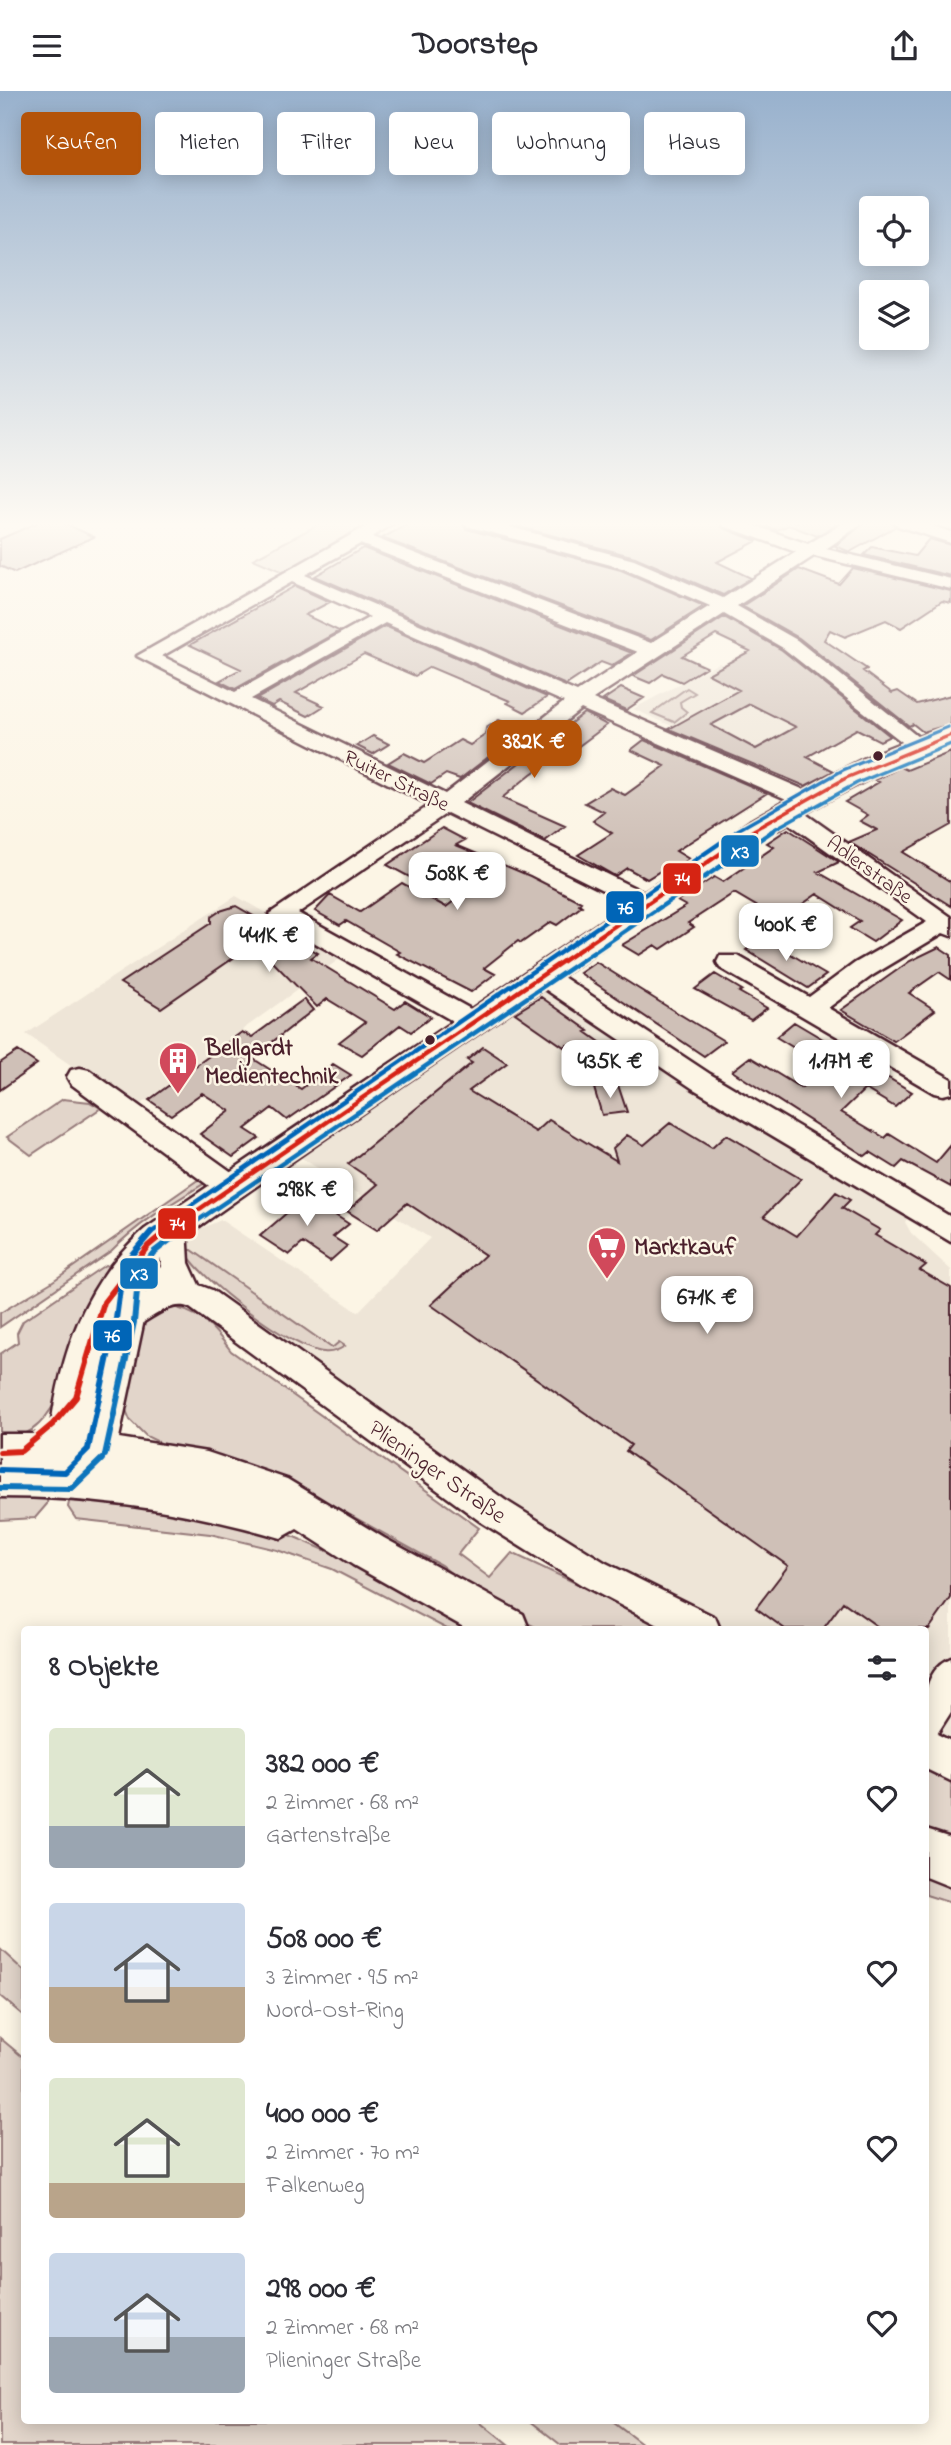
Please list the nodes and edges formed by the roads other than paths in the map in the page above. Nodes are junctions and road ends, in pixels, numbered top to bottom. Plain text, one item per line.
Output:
1 (191, 632) edge
2 (358, 632) edge
3 (423, 632) edge
4 (604, 632) edge
5 (680, 632) edge
6 (768, 632) edge
7 (651, 650) junction
8 (579, 698) junction
9 (235, 700) junction
10 (951, 735) edge
11 (918, 745) junction
12 (446, 804) junction
13 (798, 806) junction
14 (646, 904) junction
15 (947, 926) edge
16 (729, 962) dead end
17 (542, 975) junction
18 (810, 1009) junction
19 (474, 1022) junction
20 (80, 1077) dead end
21 (943, 1086) dead end
22 (230, 1187) junction
23 (172, 1227) junction
24 (951, 1231) edge
25 (131, 1268) junction
26 (187, 1292) junction
27 (125, 1320) junction
28 (92, 1397) junction
29 (7, 1461) edge
30 (77, 1462) junction
31 (203, 1469) junction
32 (349, 1540) junction
33 (502, 1626) edge
34 (696, 1626) edge
35 (951, 1676) edge
36 (929, 1715) edge
37 (929, 1750) edge
38 (951, 1762) edge
39 (929, 1854) edge
40 (951, 1862) edge

1 - 9 street, Ruiter Straße
2 - 9 street
3 - 8 street, Adlerstraße
4 - 7 street
5 - 7 street
6 - 11 street
7 - 8 street
8 - 12 street
8 - 13 street, Adlerstraße
9 - 12 street, Ruiter Straße
10 - 11 main road
11 - 13 main road
12 - 14 street, Ruiter Straße
12 - 19 street
13 - 14 main road
13 - 15 street, Adlerstraße
14 - 17 main road
15 - 18 street
16 - 18 street
17 - 19 main road
17 - 24 street
18 - 21 street
19 - 22 main road
20 - 22 street
22 - 23 main road
23 - 25 main road
23 - 26 street
25 - 26 street, Plieninger Straße
25 - 27 main road
25 - 28 main road
26 - 27 street
26 - 34 street, Plieninger Straße
27 - 28 main road
28 - 29 main road
28 - 30 main road
28 - 31 main road
29 - 30 main road
30 - 31 main road
30 - 32 main road
31 - 32 main road
32 - 33 main road
35 - 36 street
37 - 38 street
39 - 40 main road

